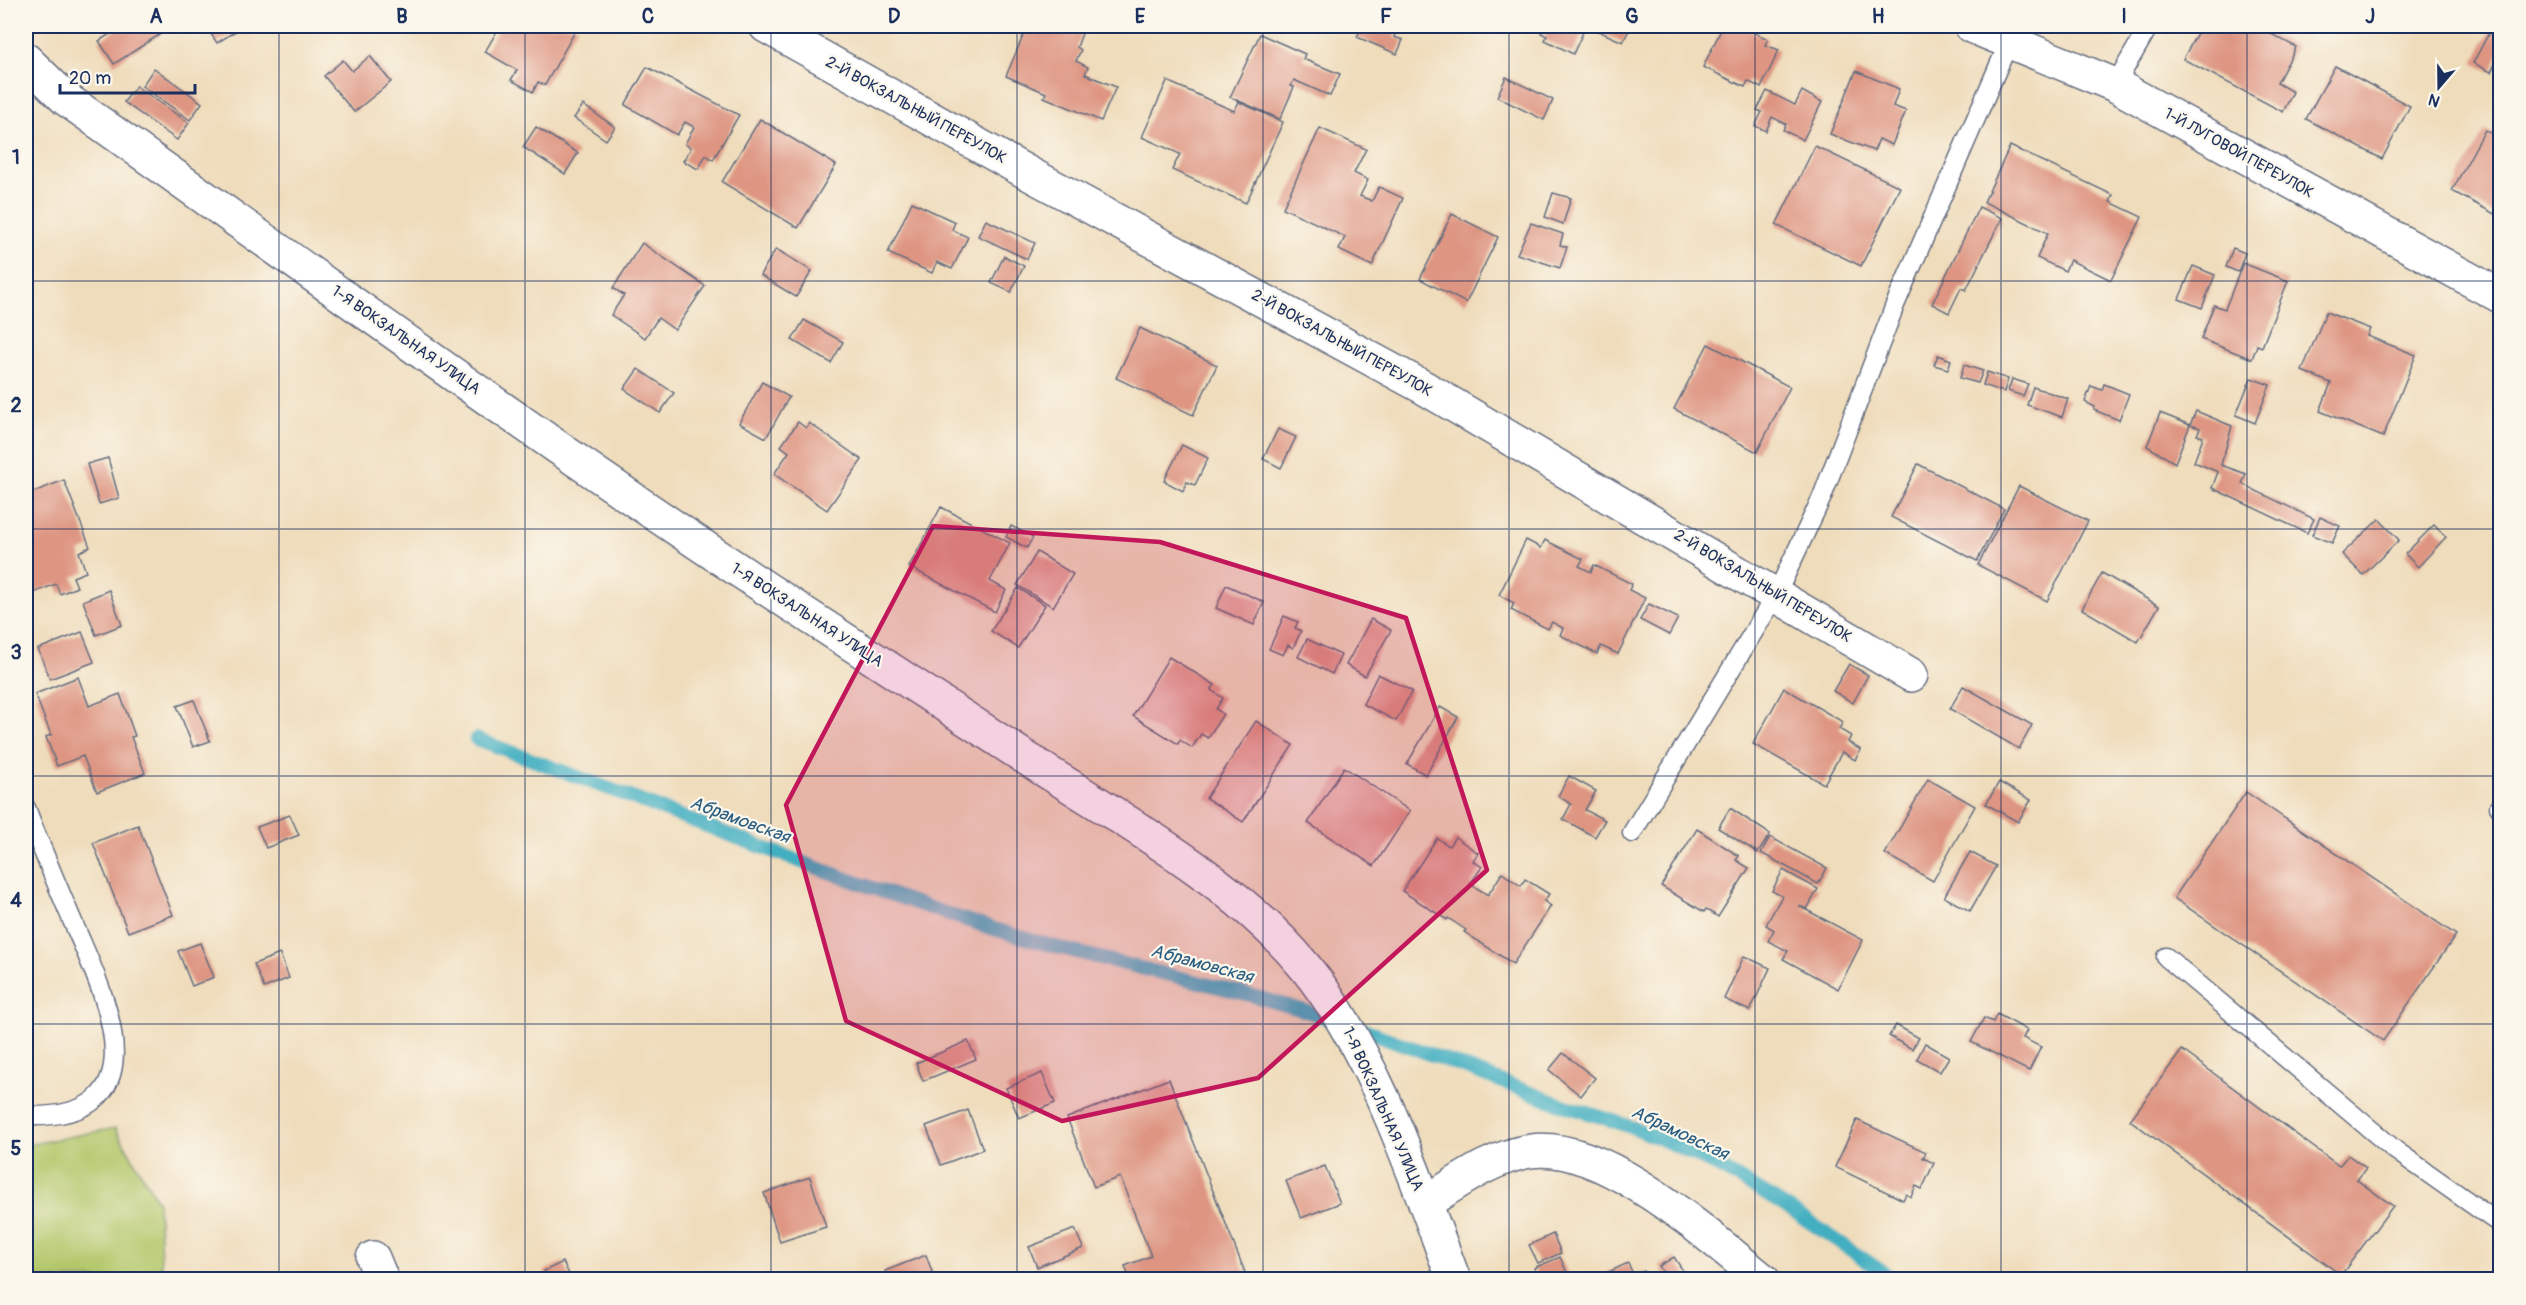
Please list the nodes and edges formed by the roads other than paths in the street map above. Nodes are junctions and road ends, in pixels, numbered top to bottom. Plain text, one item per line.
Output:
1 (765, 26) edge
2 (1971, 26) edge
3 (2149, 26) edge
4 (2009, 42) junction
5 (26, 60) edge
6 (2115, 84) junction
7 (2500, 297) edge
8 (1777, 593) junction
9 (1911, 675) dead end
10 (26, 808) edge
11 (1632, 833) dead end
12 (2166, 957) dead end
13 (26, 1116) edge
14 (1425, 1203) junction
15 (2500, 1224) edge
16 (1454, 1280) edge
17 (1763, 1280) edge

1 - 8 street, 2-Й ВОКЗАЛЬНЫЙ ПЕРЕУЛОК
2 - 4 street, 1-Й ЛУГОВОЙ ПЕРЕУЛОК
3 - 6 lane
4 - 6 street, 1-Й ЛУГОВОЙ ПЕРЕУЛОК
4 - 8 lane
5 - 14 street, 1-Я ВОКЗАЛЬНАЯ УЛИЦА
6 - 7 street, 1-Й ЛУГОВОЙ ПЕРЕУЛОК
8 - 9 street, 2-Й ВОКЗАЛЬНЫЙ ПЕРЕУЛОК
8 - 11 lane
10 - 13 lane
12 - 15 lane
14 - 16 street, 1-Я ВОКЗАЛЬНАЯ УЛИЦА
14 - 17 street

